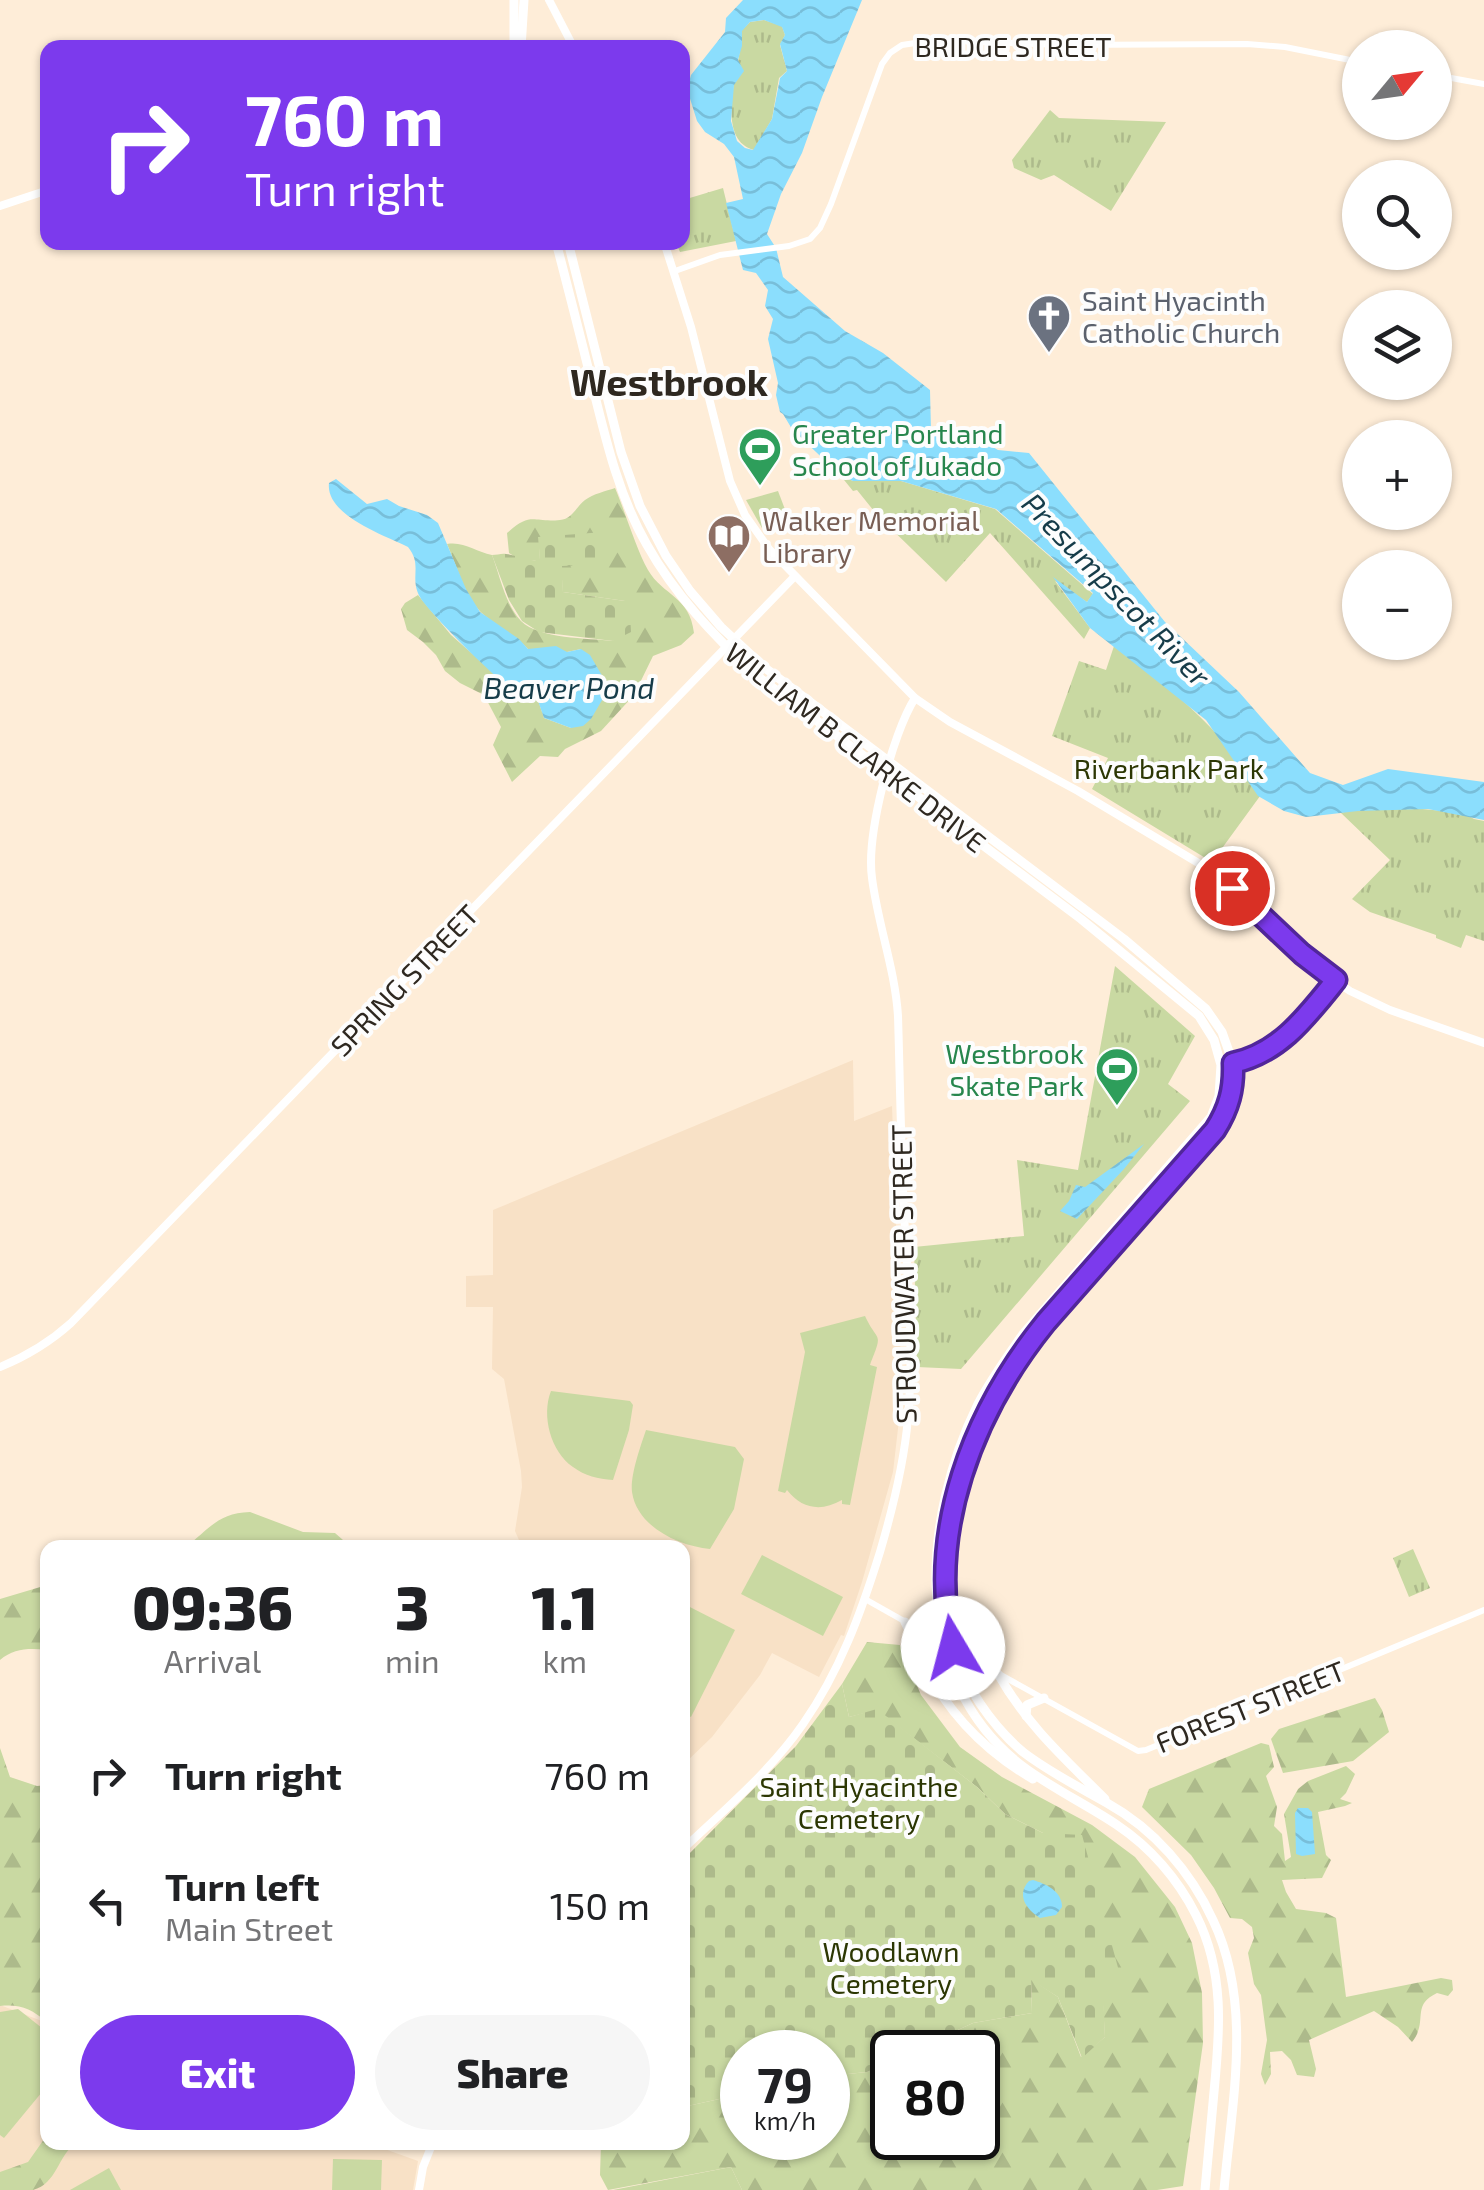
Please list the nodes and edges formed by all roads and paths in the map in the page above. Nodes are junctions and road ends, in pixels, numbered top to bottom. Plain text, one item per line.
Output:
1 (514, 0) edge
2 (524, 0) edge
3 (549, 1) edge
4 (517, 40) edge
5 (519, 40) edge
6 (570, 40) edge
7 (1342, 58) edge
8 (1452, 78) edge
9 (1484, 84) edge
10 (40, 193) edge
11 (0, 206) edge
12 (558, 250) edge
13 (570, 250) edge
14 (667, 250) edge
15 (674, 271) junction
16 (795, 576) junction
17 (730, 643) junction
18 (915, 698) junction
19 (890, 762) junction
20 (886, 773) junction
21 (1336, 980) junction
22 (1484, 1043) edge
23 (1233, 1063) junction
24 (1221, 1064) junction
25 (0, 1366) edge
26 (865, 1599) junction
27 (1484, 1610) edge
28 (905, 1622) junction
29 (929, 1635) junction
30 (916, 1648) junction
31 (998, 1674) junction
32 (1044, 1698) junction
33 (1027, 1718) junction
34 (1060, 1790) junction
35 (1110, 1805) junction
36 (690, 1842) edge
37 (429, 2150) edge
38 (419, 2190) edge
39 (1205, 2190) edge
40 (1224, 2190) edge

1 - 4 highway
2 - 5 highway
3 - 6 main road
7 - 15 street, BRIDGE STREET
8 - 9 street
10 - 11 main road
12 - 17 highway, WILLIAM B CLARKE DRIVE
13 - 17 highway, WILLIAM B CLARKE DRIVE
14 - 15 main road
15 - 16 main road
16 - 17 main road, SPRING STREET
16 - 18 main road
17 - 19 highway, WILLIAM B CLARKE DRIVE
17 - 20 highway, WILLIAM B CLARKE DRIVE
17 - 25 main road, SPRING STREET
18 - 19 main road, STROUDWATER STREET
18 - 21 main road
19 - 20 main road, STROUDWATER STREET
19 - 23 highway, WILLIAM B CLARKE DRIVE
20 - 24 highway, WILLIAM B CLARKE DRIVE
20 - 26 main road, STROUDWATER STREET
21 - 22 main road
21 - 23 main road
23 - 24 main road
23 - 35 highway
24 - 34 highway
26 - 28 street, FOREST STREET
26 - 36 main road, STROUDWATER STREET
27 - 32 street, FOREST STREET
28 - 29 street, FOREST STREET
28 - 30 highway
29 - 30 highway
29 - 31 street, FOREST STREET
30 - 34 highway
31 - 32 street, FOREST STREET
31 - 33 highway
32 - 33 highway
33 - 35 highway
34 - 39 highway
35 - 40 highway
37 - 38 main road

